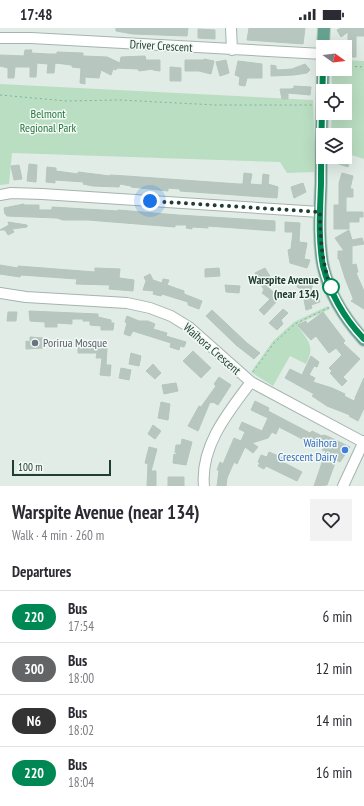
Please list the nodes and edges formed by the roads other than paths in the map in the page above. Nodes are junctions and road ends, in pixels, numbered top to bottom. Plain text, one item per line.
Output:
1 (232, 28) edge
2 (324, 28) edge
3 (0, 38) edge
4 (323, 40) edge
5 (232, 50) junction
6 (316, 54) edge
7 (323, 76) edge
8 (0, 195) edge
9 (320, 212) junction
10 (0, 293) edge
11 (364, 340) edge
12 (249, 381) junction
13 (364, 441) edge
14 (204, 486) edge
15 (343, 486) edge

1 - 5 street
2 - 4 main road
3 - 5 street, Driver Crescent
5 - 6 street, Driver Crescent
7 - 9 main road
8 - 9 street
9 - 11 main road
10 - 12 street, Waihora Crescent
12 - 13 street, Waihora Crescent
12 - 14 street
13 - 15 street

